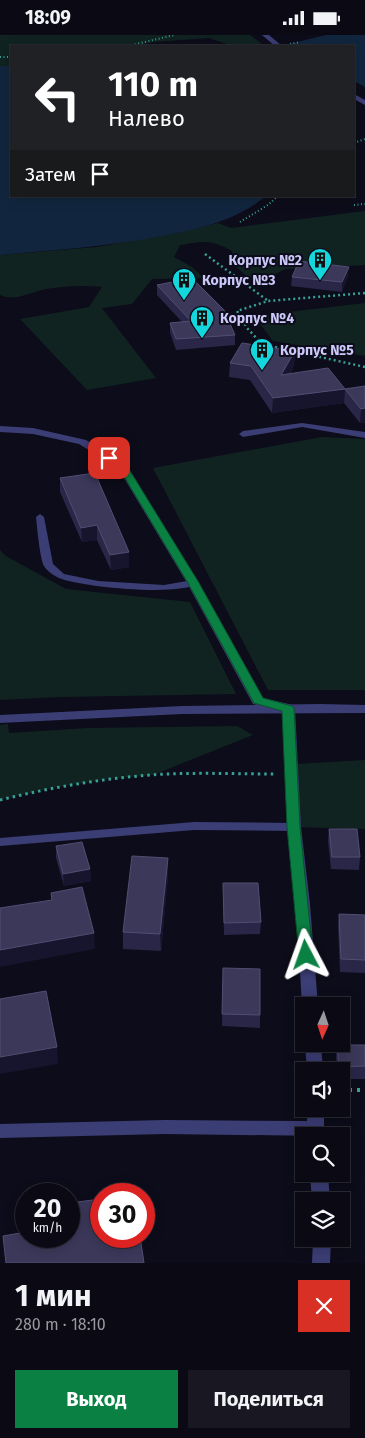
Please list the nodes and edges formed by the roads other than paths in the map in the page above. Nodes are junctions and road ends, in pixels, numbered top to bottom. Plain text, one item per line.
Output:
1 (264, 35) edge
2 (278, 45) edge
3 (0, 429) edge
4 (243, 434) dead end
5 (365, 435) edge
6 (40, 517) dead end
7 (193, 583) junction
8 (288, 708) junction
9 (365, 709) edge
10 (0, 719) edge
11 (294, 827) junction
12 (0, 842) edge
13 (309, 997) edge
14 (0, 1131) edge
15 (295, 1131) edge
16 (322, 1247) edge
17 (321, 1263) edge

1 - 2 street
3 - 7 street
4 - 5 lane
6 - 7 lane
7 - 8 street
8 - 9 street
8 - 10 street
8 - 11 street
11 - 12 lane
11 - 13 street
14 - 15 street
16 - 17 street

